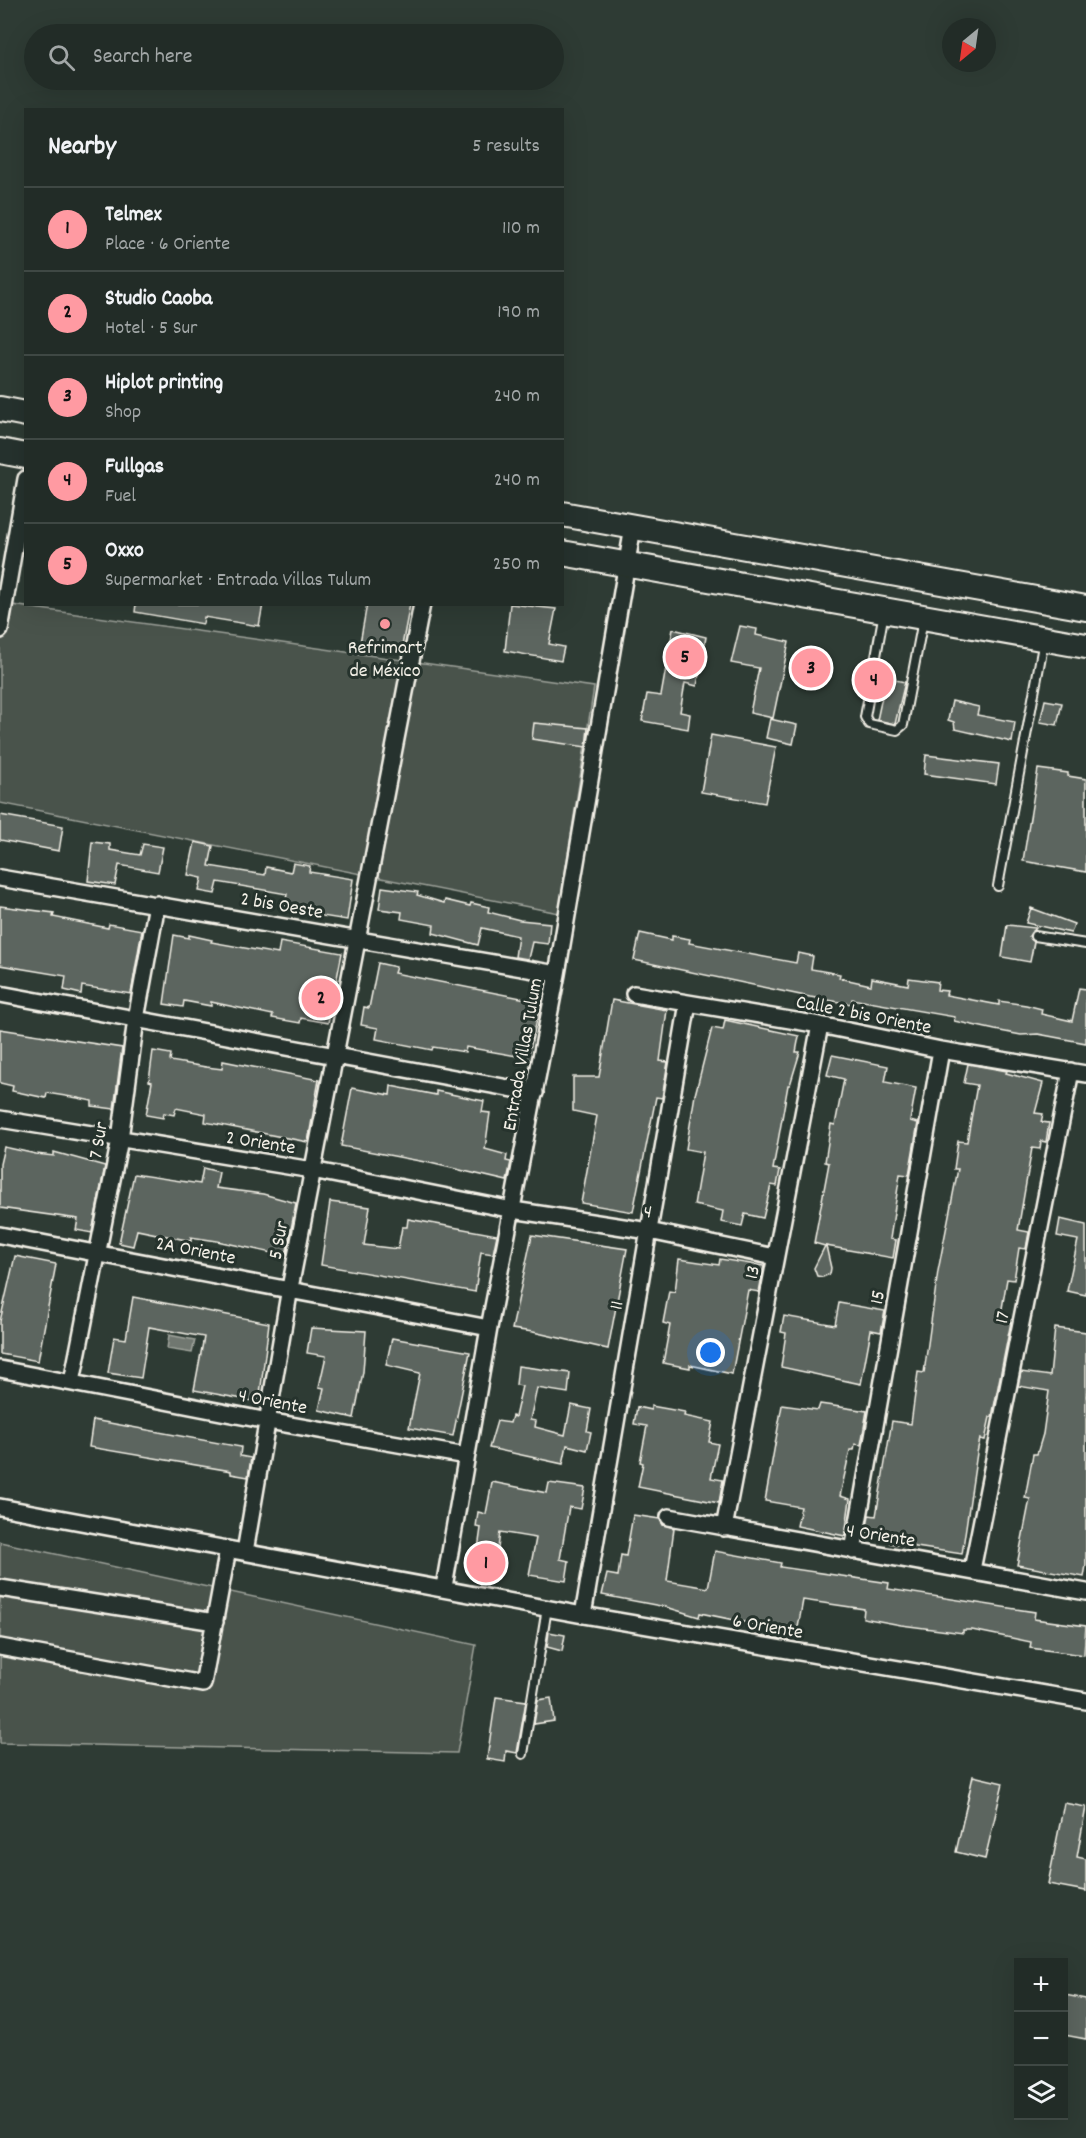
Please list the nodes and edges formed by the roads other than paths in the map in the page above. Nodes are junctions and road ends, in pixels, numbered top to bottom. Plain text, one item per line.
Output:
1 (0, 409) edge
2 (24, 414) edge
3 (0, 451) edge
4 (24, 456) edge
5 (24, 491) edge
6 (564, 514) edge
7 (633, 527) junction
8 (564, 553) edge
9 (628, 564) junction
10 (982, 589) junction
11 (422, 606) edge
12 (1086, 608) edge
13 (884, 611) junction
14 (924, 618) junction
15 (975, 626) junction
16 (0, 630) edge
17 (1044, 639) junction
18 (1086, 646) edge
19 (0, 878) edge
20 (998, 886) dead end
21 (157, 904) junction
22 (1035, 936) dead end
23 (356, 938) junction
24 (1086, 944) edge
25 (556, 974) junction
26 (0, 994) edge
27 (634, 994) dead end
28 (688, 1003) junction
29 (135, 1019) junction
30 (820, 1024) junction
31 (940, 1050) junction
32 (337, 1055) junction
33 (1078, 1072) edge
34 (535, 1094) junction
35 (0, 1119) edge
36 (120, 1139) junction
37 (312, 1170) junction
38 (513, 1210) junction
39 (649, 1231) junction
40 (0, 1236) edge
41 (96, 1252) junction
42 (775, 1257) junction
43 (290, 1288) junction
44 (489, 1328) junction
45 (0, 1369) edge
46 (72, 1382) junction
47 (268, 1421) junction
48 (466, 1456) junction
49 (0, 1507) edge
50 (669, 1517) dead end
51 (724, 1528) junction
52 (228, 1549) junction
53 (853, 1551) junction
54 (245, 1552) junction
55 (972, 1570) junction
56 (444, 1587) junction
57 (0, 1588) edge
58 (1086, 1592) edge
59 (547, 1608) junction
60 (583, 1615) junction
61 (215, 1622) junction
62 (0, 1647) edge
63 (1086, 1701) edge
64 (523, 1754) dead end

1 - 2 highway
3 - 4 highway
5 - 16 street
6 - 7 highway
7 - 9 street, Entrada Villas Tulum
7 - 10 highway
8 - 9 highway
9 - 13 highway
9 - 25 street, Entrada Villas Tulum
10 - 12 highway
10 - 15 highway
11 - 23 street, 5 Sur
13 - 14 highway
13 - 14 lane
14 - 15 highway
15 - 17 highway
17 - 18 highway
17 - 20 lane
19 - 21 street, 2 bis Oeste
21 - 23 street, 2 bis Oeste
21 - 29 street, 7 Sur
22 - 24 lane
23 - 25 street, 2 bis Oeste
23 - 32 street, 5 Sur
25 - 34 street, Entrada Villas Tulum
26 - 29 street
27 - 28 street, Calle 2 bis Oriente
28 - 30 street, Calle 2 bis Oriente
28 - 39 street, 11
29 - 32 street
29 - 36 street, 7 Sur
30 - 31 street, Calle 2 bis Oriente
30 - 42 street, 13
31 - 33 street, Calle 2 bis Oriente
31 - 53 street, 15
32 - 34 street
32 - 37 street, 5 Sur
33 - 55 street, 17
34 - 38 street, Entrada Villas Tulum
35 - 36 street, 2 Oriente
36 - 37 street, 2 Oriente
36 - 41 street, 7 Sur
37 - 38 street, 2 Oriente
37 - 43 street, 5 Sur
38 - 39 street, 4
38 - 44 street, Entrada Villas Tulum
39 - 42 street, 4
39 - 60 street, 11
40 - 41 street, 2A Oriente
41 - 43 street, 2A Oriente
41 - 46 street, 7 Sur
42 - 51 street, 13
43 - 44 street, 2A Oriente
43 - 47 street, 5 Sur
44 - 48 street, Entrada Villas Tulum
45 - 46 street, 4 Oriente
46 - 47 street, 4 Oriente
47 - 48 street, 4 Oriente
47 - 54 street, 5 Sur
48 - 56 street, Entrada Villas Tulum
49 - 52 street, 6 Oriente
50 - 51 street, 4 Oriente
51 - 53 street, 4 Oriente
52 - 54 street, 6 Oriente
52 - 61 street
53 - 55 street, 4 Oriente
54 - 56 street, 6 Oriente
55 - 58 street, 4 Oriente
56 - 59 street, 6 Oriente
57 - 61 street
59 - 60 street, 6 Oriente
59 - 64 lane
60 - 63 street, 6 Oriente
61 - 62 street

